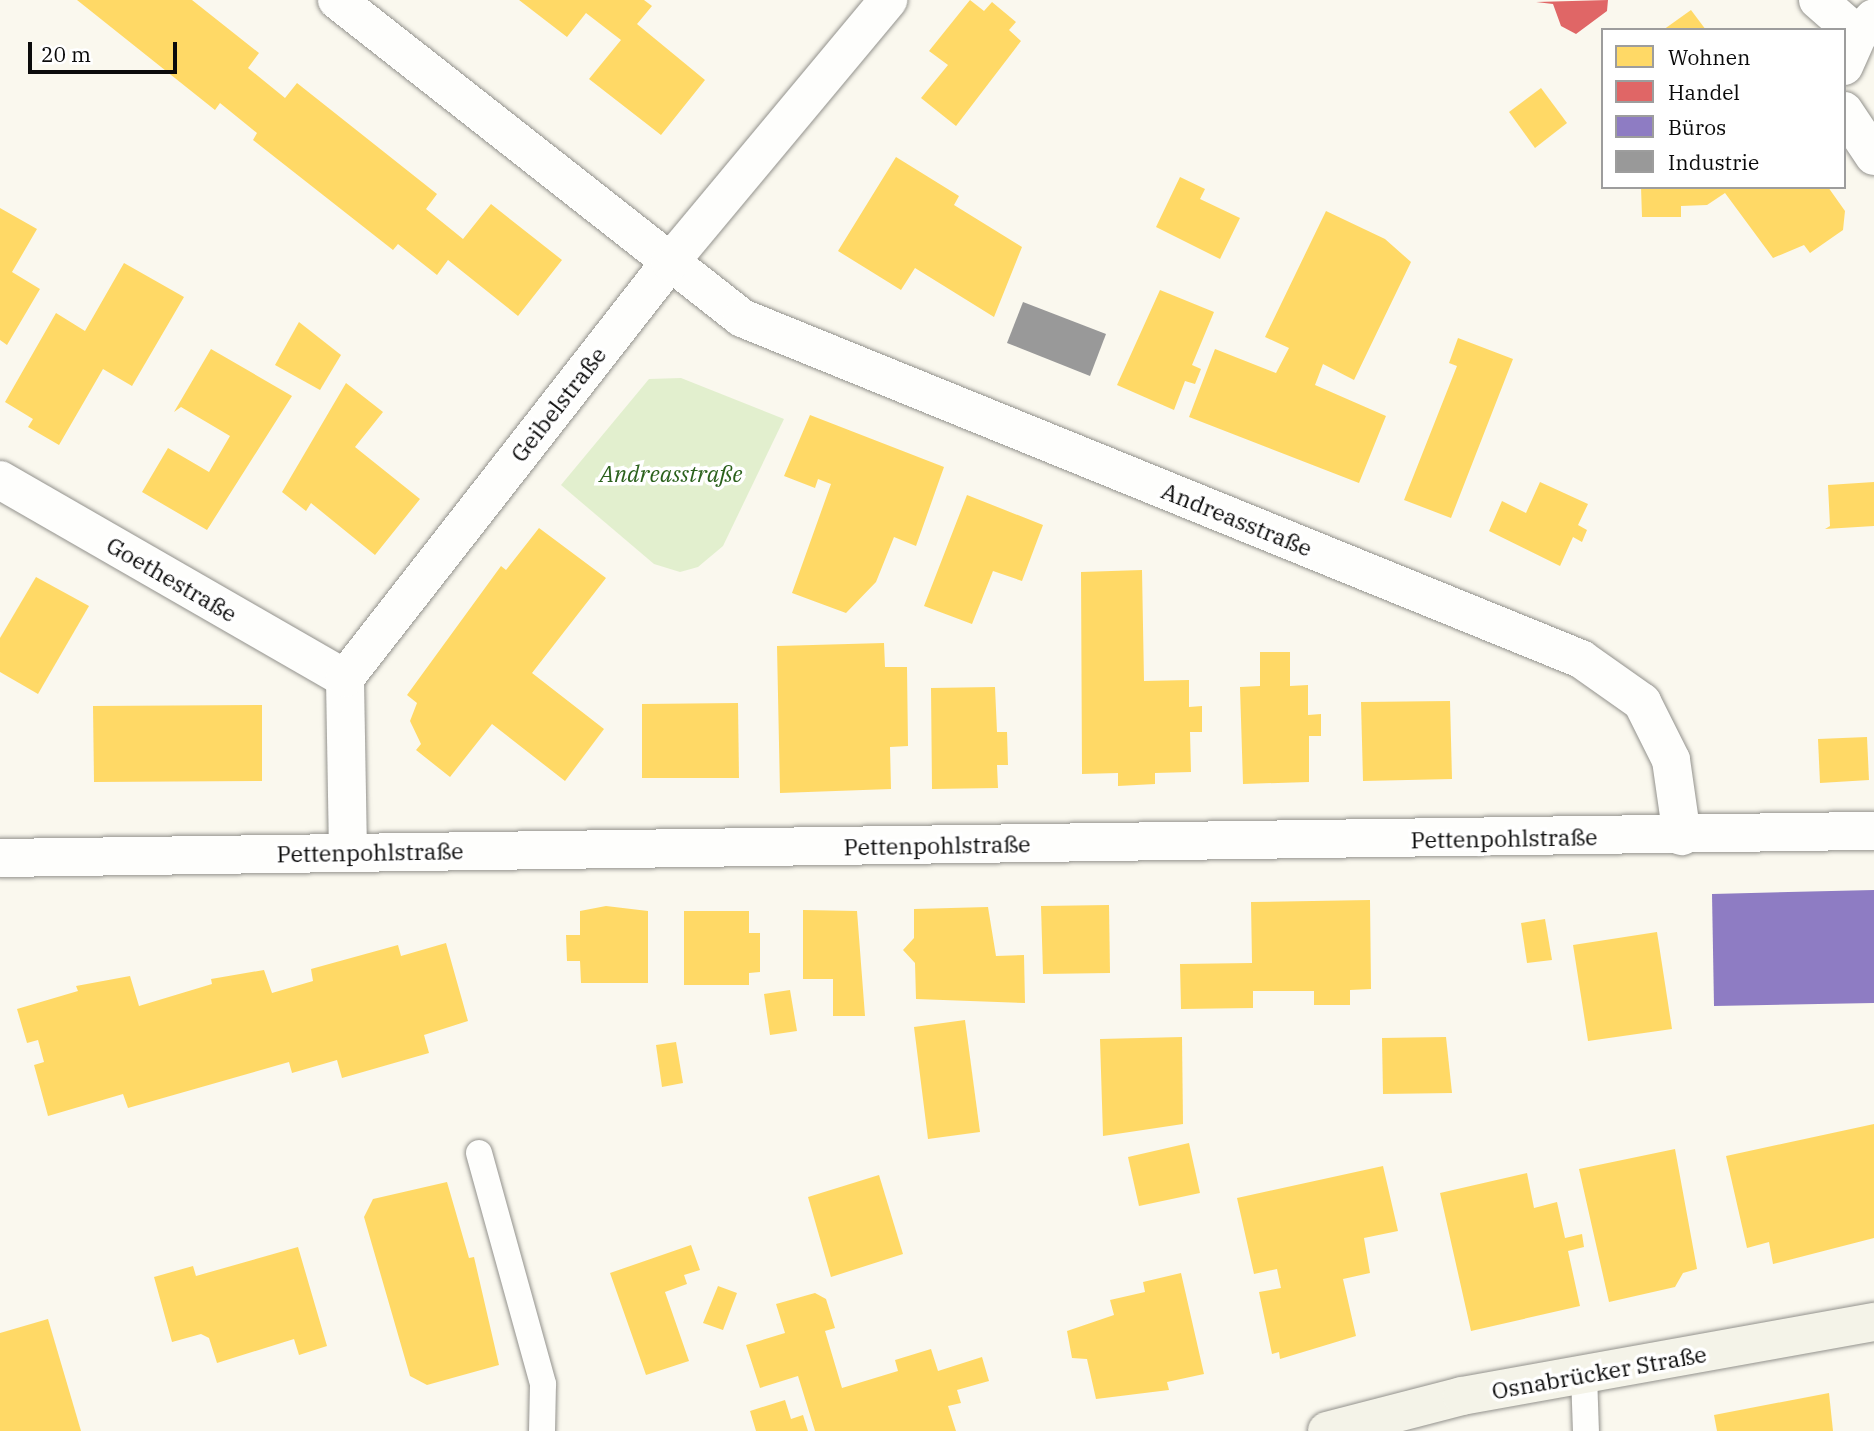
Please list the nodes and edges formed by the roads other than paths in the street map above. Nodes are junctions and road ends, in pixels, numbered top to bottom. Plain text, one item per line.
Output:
1 (337, 0) edge
2 (888, 0) edge
3 (1818, 0) edge
4 (1859, 39) edge
5 (1846, 114) edge
6 (1874, 156) edge
7 (670, 262) junction
8 (0, 480) edge
9 (345, 678) junction
10 (1874, 831) edge
11 (1682, 836) junction
12 (348, 852) junction
13 (0, 858) edge
14 (479, 1153) dead end
15 (1874, 1322) edge
16 (1584, 1375) junction
17 (542, 1431) edge
18 (1326, 1431) edge
19 (1586, 1431) edge

1 - 7 street, Andreasstraße
2 - 7 street, Geibelstraße
3 - 4 street
5 - 6 street
7 - 9 street, Geibelstraße
7 - 11 street, Andreasstraße
8 - 9 street, Goethestraße
9 - 12 street
10 - 11 street, Pettenpohlstraße
11 - 12 street, Pettenpohlstraße
12 - 13 street, Pettenpohlstraße
14 - 17 lane
15 - 16 street, Osnabrücker Straße
16 - 18 street, Osnabrücker Straße
16 - 19 lane

